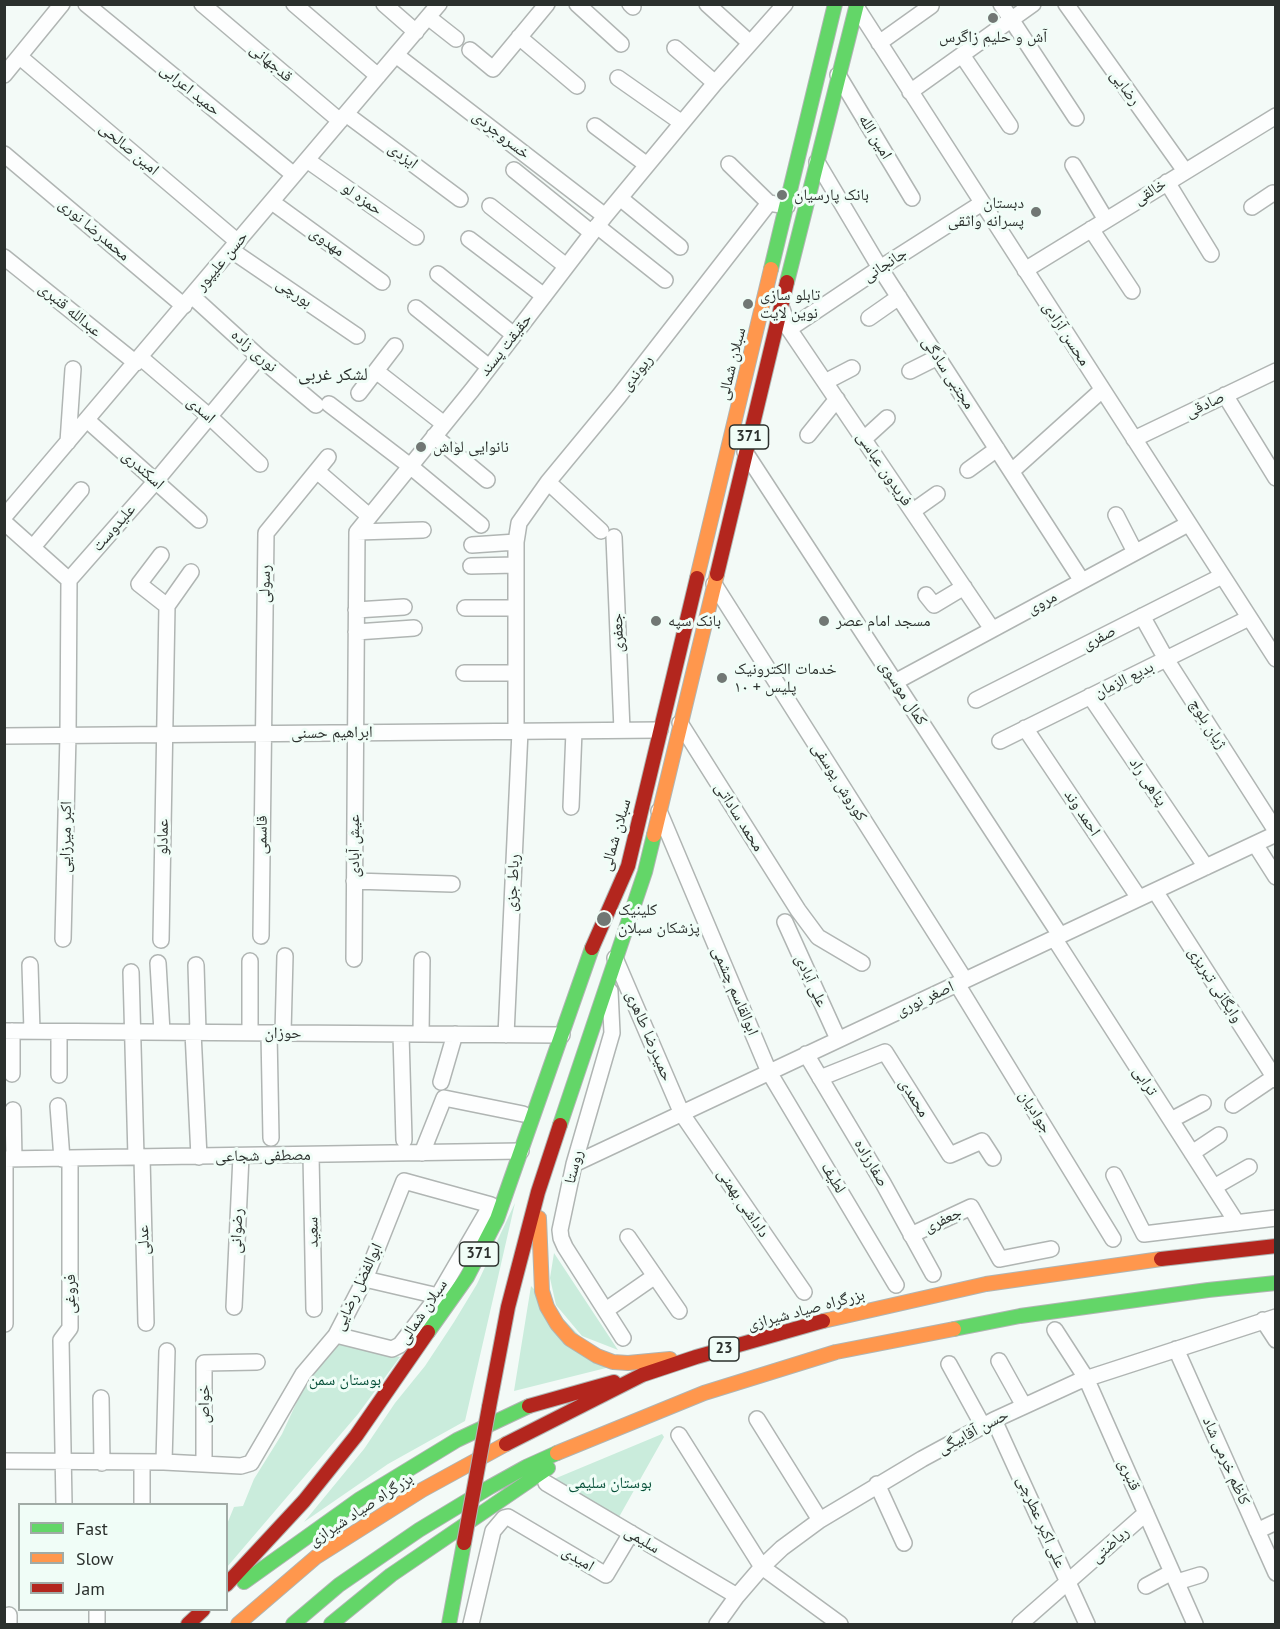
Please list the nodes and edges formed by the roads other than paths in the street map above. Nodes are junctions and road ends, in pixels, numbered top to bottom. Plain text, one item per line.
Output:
1 (62, 4) edge
2 (86, 4) edge
3 (202, 4) edge
4 (294, 4) edge
5 (384, 4) edge
6 (439, 4) edge
7 (547, 4) edge
8 (577, 4) edge
9 (707, 4) edge
10 (785, 4) edge
11 (835, 4) edge
12 (1001, 4) edge
13 (1033, 4) edge
14 (1066, 4) edge
15 (854, 6) edge
16 (931, 6) edge
17 (428, 17) junction
18 (1012, 20) junction
19 (416, 32) junction
20 (519, 37) junction
21 (456, 39) dead end
22 (750, 43) junction
23 (879, 43) junction
24 (621, 45) dead end
25 (675, 48) dead end
26 (471, 50) dead end
27 (396, 55) junction
28 (962, 55) junction
29 (20, 57) junction
30 (4, 75) edge
31 (838, 75) junction
32 (378, 76) junction
33 (618, 78) dead end
34 (715, 83) junction
35 (577, 86) dead end
36 (910, 92) junction
37 (1275, 116) edge
38 (343, 118) junction
39 (1076, 118) dead end
40 (682, 123) junction
41 (595, 126) dead end
42 (1010, 126) dead end
43 (4, 154) edge
44 (307, 160) junction
45 (817, 162) junction
46 (729, 164) dead end
47 (648, 165) junction
48 (1073, 165) dead end
49 (514, 170) dead end
50 (1185, 171) junction
51 (294, 175) junction
52 (1167, 182) junction
53 (1273, 193) dead end
54 (620, 198) junction
55 (912, 198) dead end
56 (460, 199) dead end
57 (272, 202) junction
58 (769, 203) junction
59 (982, 203) junction
60 (490, 206) dead end
61 (787, 206) junction
62 (1252, 207) dead end
63 (1106, 220) junction
64 (598, 225) junction
65 (1091, 229) junction
66 (416, 237) dead end
67 (470, 239) dead end
68 (234, 246) junction
69 (680, 246) dead end
70 (1211, 254) dead end
71 (4, 257) edge
72 (566, 266) junction
73 (880, 268) junction
74 (1025, 270) junction
75 (438, 274) dead end
76 (665, 280) dead end
77 (381, 282) dead end
78 (1132, 291) dead end
79 (543, 296) junction
80 (899, 297) junction
81 (188, 301) junction
82 (781, 306) junction
83 (416, 308) dead end
84 (869, 318) dead end
85 (789, 329) junction
86 (514, 335) junction
87 (357, 336) dead end
88 (395, 346) dead end
89 (259, 357) junction
90 (938, 357) junction
91 (138, 360) junction
92 (489, 367) junction
93 (852, 368) dead end
94 (73, 369) dead end
95 (376, 371) junction
96 (910, 371) dead end
97 (1275, 371) edge
98 (825, 382) junction
99 (1102, 390) junction
100 (359, 393) dead end
101 (1225, 395) junction
102 (837, 399) junction
103 (210, 417) junction
104 (887, 418) dead end
105 (87, 420) junction
106 (439, 430) junction
107 (807, 435) dead end
108 (864, 439) junction
109 (1134, 439) junction
110 (68, 442) junction
111 (997, 449) junction
112 (746, 452) junction
113 (328, 457) dead end
114 (260, 464) dead end
115 (410, 466) junction
116 (968, 470) dead end
117 (317, 471) junction
118 (1012, 471) junction
119 (1275, 478) edge
120 (487, 480) dead end
121 (155, 482) junction
122 (548, 482) junction
123 (81, 490) dead end
124 (937, 494) dead end
125 (913, 512) junction
126 (1116, 515) dead end
127 (369, 516) junction
128 (4, 517) edge
129 (199, 520) dead end
130 (4, 522) edge
131 (1188, 524) junction
132 (481, 525) dead end
133 (423, 530) dead end
134 (357, 532) junction
135 (516, 542) junction
136 (472, 545) dead end
137 (33, 547) junction
138 (1136, 552) junction
139 (161, 555) dead end
140 (516, 565) junction
141 (471, 567) dead end
142 (191, 572) dead end
143 (1222, 576) junction
144 (69, 580) junction
145 (1082, 581) junction
146 (714, 584) junction
147 (964, 587) junction
148 (926, 595) dead end
149 (167, 606) junction
150 (404, 607) dead end
151 (465, 608) dead end
152 (516, 608) junction
153 (356, 610) junction
154 (1143, 616) junction
155 (1249, 618) junction
156 (414, 628) dead end
157 (992, 629) junction
158 (356, 632) junction
159 (1166, 659) junction
160 (1275, 659) edge
161 (515, 673) junction
162 (464, 674) dead end
163 (895, 682) junction
164 (1090, 696) junction
165 (976, 700) dead end
166 (1025, 728) junction
167 (574, 730) junction
168 (622, 730) junction
169 (660, 730) junction
170 (679, 730) junction
171 (518, 731) junction
172 (354, 733) junction
173 (166, 734) junction
174 (263, 734) junction
175 (68, 735) junction
176 (4, 736) edge
177 (999, 741) dead end
178 (571, 807) dead end
179 (659, 810) junction
180 (1275, 833) edge
181 (1255, 844) junction
182 (1206, 867) junction
183 (1275, 877) edge
184 (354, 881) junction
185 (452, 884) dead end
186 (1155, 891) junction
187 (1139, 898) junction
188 (784, 922) dead end
189 (261, 936) dead end
190 (1057, 937) junction
191 (63, 939) dead end
192 (161, 940) dead end
193 (285, 956) dead end
194 (615, 958) junction
195 (354, 959) dead end
196 (422, 960) dead end
197 (250, 961) dead end
198 (158, 963) dead end
199 (861, 963) dead end
200 (30, 965) dead end
201 (196, 965) dead end
202 (130, 972) dead end
203 (609, 981) junction
204 (961, 982) junction
205 (8, 1031) edge
206 (32, 1031) junction
207 (59, 1032) junction
208 (132, 1032) junction
209 (162, 1032) junction
210 (196, 1032) junction
211 (250, 1033) junction
212 (276, 1033) junction
213 (401, 1034) junction
214 (422, 1034) junction
215 (455, 1034) junction
216 (506, 1035) junction
217 (562, 1035) junction
218 (838, 1039) junction
219 (806, 1054) junction
220 (769, 1072) junction
221 (12, 1074) dead end
222 (59, 1075) dead end
223 (820, 1077) junction
224 (1275, 1077) edge
225 (441, 1082) dead end
226 (1203, 1102) dead end
227 (1233, 1105) dead end
228 (58, 1106) dead end
229 (13, 1110) dead end
230 (523, 1114) dead end
231 (682, 1114) junction
232 (1171, 1120) junction
233 (1219, 1135) dead end
234 (271, 1138) dead end
235 (404, 1140) dead end
236 (521, 1152) junction
237 (422, 1153) junction
238 (1192, 1153) junction
239 (311, 1155) junction
240 (199, 1156) junction
241 (241, 1156) junction
242 (139, 1157) junction
243 (993, 1158) dead end
244 (8, 1159) edge
245 (66, 1159) junction
246 (574, 1164) junction
247 (1249, 1167) dead end
248 (1114, 1175) dead end
249 (1214, 1187) junction
250 (538, 1192) junction
251 (1275, 1218) edge
252 (1237, 1223) junction
253 (911, 1235) junction
254 (628, 1237) dead end
255 (1113, 1239) dead end
256 (1275, 1246) edge
257 (1051, 1249) dead end
258 (933, 1274) dead end
259 (655, 1276) junction
260 (365, 1279) junction
261 (1275, 1283) edge
262 (896, 1285) dead end
263 (804, 1292) dead end
264 (438, 1296) junction
265 (234, 1307) dead end
266 (314, 1309) dead end
267 (606, 1310) junction
268 (679, 1311) dead end
269 (1269, 1318) edge
270 (147, 1323) dead end
271 (4, 1324) edge
272 (1055, 1330) dead end
273 (336, 1335) junction
274 (623, 1338) dead end
275 (1275, 1340) edge
276 (1176, 1349) junction
277 (167, 1351) dead end
278 (696, 1357) junction
279 (999, 1361) dead end
280 (257, 1362) dead end
281 (949, 1364) dead end
282 (642, 1375) junction
283 (1086, 1378) junction
284 (101, 1398) dead end
285 (1024, 1406) junction
286 (757, 1419) dead end
287 (988, 1423) junction
288 (606, 1432) junction
289 (679, 1435) dead end
290 (4, 1461) edge
291 (102, 1462) junction
292 (142, 1462) junction
293 (164, 1462) junction
294 (63, 1463) junction
295 (204, 1463) junction
296 (546, 1483) dead end
297 (877, 1484) junction
298 (64, 1503) edge
299 (142, 1503) edge
300 (1146, 1513) junction
301 (820, 1520) junction
302 (1275, 1521) edge
303 (1257, 1531) junction
304 (631, 1533) junction
305 (904, 1543) dead end
306 (1274, 1565) edge
307 (762, 1567) junction
308 (1200, 1575) dead end
309 (1174, 1577) junction
310 (1068, 1582) junction
311 (228, 1583) edge
312 (1146, 1586) dead end
313 (228, 1592) edge
314 (737, 1596) junction
315 (202, 1611) edge
316 (188, 1624) edge
317 (238, 1624) edge
318 (293, 1624) edge
319 (331, 1624) edge
320 (449, 1624) edge
321 (471, 1624) edge
322 (717, 1624) edge
323 (840, 1624) edge
324 (1020, 1624) edge
325 (1087, 1624) edge
326 (1196, 1624) edge

1 - 29 street
2 - 51 street, حمید اعرابی
3 - 38 street, قدجهانی
4 - 32 street
5 - 19 street
6 - 17 street, حسن علیپور
7 - 20 street
8 - 24 street
9 - 22 street
10 - 22 street, حقیقت پسند
11 - 61 main road, سبلان شمالی / 371
12 - 18 street
13 - 18 street
14 - 50 street, رضایی
15 - 23 street, محسن آزادی
15 - 31 main road, سبلان شمالی / 371
16 - 23 street
17 - 19 street, حسن علیپور
17 - 21 street
18 - 28 street
18 - 39 street
19 - 27 street, حسن علیپور
20 - 26 street
20 - 35 street
22 - 34 street, حقیقت پسند
23 - 36 street, محسن آزادی
25 - 34 street
27 - 32 street, حسن علیپور
27 - 64 street, خسروجردی
28 - 36 street
28 - 42 street
29 - 30 street
29 - 68 street, امین صالحی
31 - 45 main road, سبلان شمالی / 371
31 - 55 street, امین الله
32 - 38 street, حسن علیپور
33 - 40 street
34 - 40 street, حقیقت پسند
36 - 59 street, محسن آزادی
37 - 50 street, خالقی
38 - 44 street, حسن علیپور
38 - 56 street, ایزدی
40 - 47 street, حقیقت پسند
41 - 47 street
43 - 81 street, محمدرضا نوری
44 - 51 street, حسن علیپور
44 - 66 street, حمزه لو
45 - 73 street, مجتبی سادگی
45 - 82 main road, سبلان شمالی / 371
46 - 58 street
47 - 54 street, حقیقت پسند
48 - 63 street
49 - 64 street
50 - 52 street, خالقی
51 - 57 street, حسن علیپور
52 - 63 street, خالقی
52 - 70 street
53 - 62 street
54 - 64 street, حقیقت پسند
54 - 69 street
57 - 68 street, حسن علیپور
57 - 77 street, مهدوی
58 - 61 street
58 - 122 street, ریوندی
59 - 73 street, جانجانی
59 - 74 street, محسن آزادی
60 - 72 street
61 - 169 main road, سبلان شمالی / 371
63 - 65 street, خالقی
64 - 72 street, حقیقت پسند
64 - 76 street
65 - 74 street, خالقی
65 - 78 street
67 - 79 street
68 - 81 street, حسن علیپور
68 - 87 street, بورچی
71 - 91 street, عبدالله قنبری
72 - 79 street, حقیقت پسند
73 - 80 street, مجتبی سادگی
73 - 85 street, جانجانی
74 - 99 street, محسن آزادی
75 - 86 street
79 - 86 street, حقیقت پسند
80 - 84 street
80 - 90 street, مجتبی سادگی
81 - 89 street, نوری زاده
81 - 91 street, حسن علیپور
82 - 85 street, فریدون عباسی
82 - 112 main road, سبلان شمالی / 371
83 - 92 street
85 - 98 street, فریدون عباسی
86 - 92 street, حقیقت پسند
88 - 95 street
89 - 103 street, علیدوست
89 - 115 street, نوری زاده
90 - 96 street
90 - 111 street, مجتبی سادگی
91 - 103 street, اسدی
91 - 105 street, حسن علیپور
92 - 106 street, حقیقت پسند
93 - 98 street
94 - 110 street
95 - 100 street
95 - 106 street
97 - 101 street, صادقی
98 - 102 street, فریدون عباسی
99 - 109 street, محسن آزادی
99 - 118 street
101 - 109 street, صادقی
101 - 119 street
102 - 107 street
102 - 108 street, فریدون عباسی
103 - 114 street, اسدی
103 - 121 street, علیدوست
104 - 108 street
105 - 110 street, حسن علیپور
105 - 121 street, اسکندری
106 - 115 street, حقیقت پسند
106 - 120 street
108 - 125 street, فریدون عباسی
109 - 131 street, محسن آزادی
110 - 128 street, حسن علیپور
111 - 116 street
111 - 118 street, مجتبی سادگی
112 - 146 main road, سبلان شمالی / 371
112 - 163 street, کمال موسوی
113 - 117 street, رسولی
115 - 127 street, حقیقت پسند
115 - 132 street, نوری زاده
117 - 127 street
117 - 174 street, رسولی
118 - 145 street, مجتبی سادگی
121 - 129 street, اسکندری
121 - 144 street, علیدوست
122 - 135 street, ریوندی
122 - 168 street, جعفری
123 - 137 street
124 - 125 street
125 - 147 street, فریدون عباسی
126 - 138 street
127 - 134 street, حقیقت پسند
130 - 137 street
131 - 138 street, مروی
131 - 143 street, محسن آزادی
133 - 134 street
134 - 153 street
135 - 136 street
135 - 140 street, ریوندی
137 - 144 street
138 - 145 street, مروی
139 - 149 street
140 - 141 street
140 - 152 street, ریوندی
142 - 149 street
143 - 154 street, صفری
143 - 155 street, محسن آزادی
144 - 175 street
145 - 157 street, مروی
146 - 170 main road, سبلان شمالی / 371
146 - 204 street, کوروش یوسفی
147 - 148 street
147 - 157 street, فریدون عباسی
149 - 173 street, عمادلو
150 - 153 street
151 - 152 street
152 - 161 street, ریوندی
153 - 158 street
154 - 159 street, ژیان بلوچ
154 - 165 street, صفری
155 - 159 street, بدیع الزمان
155 - 160 street, محسن آزادی
156 - 158 street
157 - 163 street, مروی
158 - 172 street
159 - 164 street, بدیع الزمان
159 - 180 street, ژیان بلوچ
161 - 162 street
161 - 171 street, ریوندی
163 - 190 street, کمال موسوی
164 - 166 street, بدیع الزمان
164 - 182 street, پناهی راد
166 - 177 street, بدیع الزمان
166 - 187 street, احمد وند
167 - 168 street, ابراهیم حسنی
167 - 171 street, ابراهیم حسنی
167 - 178 street
168 - 169 street, ابراهیم حسنی
169 - 170 main road
169 - 217 main road, سبلان شمالی / 371
170 - 179 main road, سبلان شمالی / 371
170 - 199 street, محمد ساداتی
171 - 172 street, ابراهیم حسنی
171 - 216 street, رباط جزی
172 - 174 street, ابراهیم حسنی
172 - 184 street, عیش آبادی
173 - 174 street, ابراهیم حسنی
173 - 175 street, ابراهیم حسنی
173 - 192 street, عمادلو
174 - 189 street, قاسمی
175 - 176 street, ابراهیم حسنی
175 - 191 street, اکبر میرزایی
179 - 194 main road, سبلان شمالی / 371
179 - 220 street, ابوالقاسم چشمی
180 - 181 street, اصغر نوری
181 - 182 street, اصغر نوری
181 - 183 street
182 - 186 street, اصغر نوری
184 - 185 street
184 - 195 street, عیش آبادی
186 - 187 street, اصغر نوری
186 - 224 street, وایگانی تبریزی
187 - 190 street, اصغر نوری
188 - 218 street, علی آبادی
190 - 204 street, اصغر نوری
190 - 232 street, ترابی
193 - 212 street
194 - 203 main road, 371
194 - 231 street, حمیدرضا طاهری
196 - 214 street
197 - 211 street
198 - 209 street
200 - 206 street
201 - 210 street
202 - 208 street
203 - 246 street, روستا
203 - 250 main road, 371
204 - 218 street, اصغر نوری
204 - 255 street, جوادیان
205 - 206 street, حوزان
205 - 221 street
206 - 207 street, حوزان
207 - 208 street, حوزان
207 - 222 street
208 - 209 street, حوزان
208 - 242 street
209 - 210 street, حوزان
210 - 211 street, حوزان
210 - 240 street
211 - 212 street, حوزان
212 - 213 street, حوزان
212 - 234 street
213 - 214 street, حوزان
213 - 235 street
214 - 215 street, حوزان
215 - 216 street, حوزان
215 - 225 street
216 - 217 street, حوزان
217 - 236 main road, سبلان شمالی / 371
218 - 219 street, اصغر نوری
219 - 220 street, اصغر نوری
219 - 223 street, صفارزاده
220 - 231 street, اصغر نوری
220 - 262 street, لطیف
223 - 243 street, محمدی
223 - 253 street, صفارزاده
224 - 227 street
226 - 232 street
228 - 245 street, فروغی
229 - 244 street
230 - 237 street
231 - 246 street, اصغر نوری
231 - 263 street, داداشی بهمنی
232 - 238 street, ترابی
233 - 238 street
236 - 237 street, مصطفی شجاعی
236 - 311 main road, سبلان شمالی / 371
237 - 239 street, مصطفی شجاعی
238 - 249 street, ترابی
239 - 241 street, مصطفی شجاعی
239 - 266 street, سعید
240 - 241 street, مصطفی شجاعی
240 - 242 street, مصطفی شجاعی
241 - 265 street, رضوانی
242 - 245 street, مصطفی شجاعی
242 - 270 street, عدلی
244 - 245 street, مصطفی شجاعی
244 - 271 street
245 - 294 street, فروغی
246 - 267 street, روستا
247 - 249 street
248 - 252 street
249 - 252 street, ترابی
250 - 278 main road
250 - 320 main road, 371, bridge
251 - 252 street
253 - 257 street, جعفری
253 - 258 street, صفارزاده
254 - 259 street
256 - 278 main road, بزرگراه صیاد شیرازی / 23
259 - 267 street
259 - 268 street
260 - 264 street
260 - 264 street, ابوالفضل رضایی
260 - 273 street, ابوالفضل رضایی
261 - 288 main road, 23
264 - 273 street, ابوالفضل رضایی
267 - 274 street, روستا
269 - 275 street
269 - 276 street, حسن آقابیگی
272 - 283 street, قنبری
273 - 295 street, ابوالفضل رضایی
276 - 283 street, حسن آقابیگی
276 - 303 street, کاظم خرمی شاد
277 - 293 street
278 - 282 main road, بزرگراه صیاد شیرازی / 23
279 - 285 street
280 - 295 street, خواص
281 - 287 street
282 - 313 main road
282 - 317 main road, بزرگراه صیاد شیرازی / 23
283 - 285 street, حسن آقابیگی
283 - 300 street, قنبری
284 - 291 street
285 - 287 street, حسن آقابیگی
286 - 301 street
287 - 297 street, حسن آقابیگی
287 - 310 street, علی اکبر عطرچی
288 - 318 main road, 23
288 - 319 main road
289 - 307 street
290 - 294 street, ابوالفضل رضایی
291 - 292 street, ابوالفضل رضایی
291 - 294 street, ابوالفضل رضایی
292 - 293 street, ابوالفضل رضایی
292 - 299 street
293 - 295 street, ابوالفضل رضایی
294 - 298 street, فروغی
296 - 304 street, سلیمی
297 - 301 street, حسن آقابیگی
297 - 305 street
300 - 309 street, قنبری
300 - 310 street, ریاضتی
301 - 307 street, حسن آقابیگی
302 - 303 street
303 - 306 street, کاظم خرمی شاد
304 - 314 street, سلیمی
304 - 321 street, امیدی
307 - 314 street, حسن آقابیگی
307 - 323 street
308 - 309 street
309 - 312 street
309 - 326 street, قنبری
310 - 324 street, ریاضتی
310 - 325 street, علی اکبر عطرچی
314 - 322 street, حسن آقابیگی
315 - 316 main road

